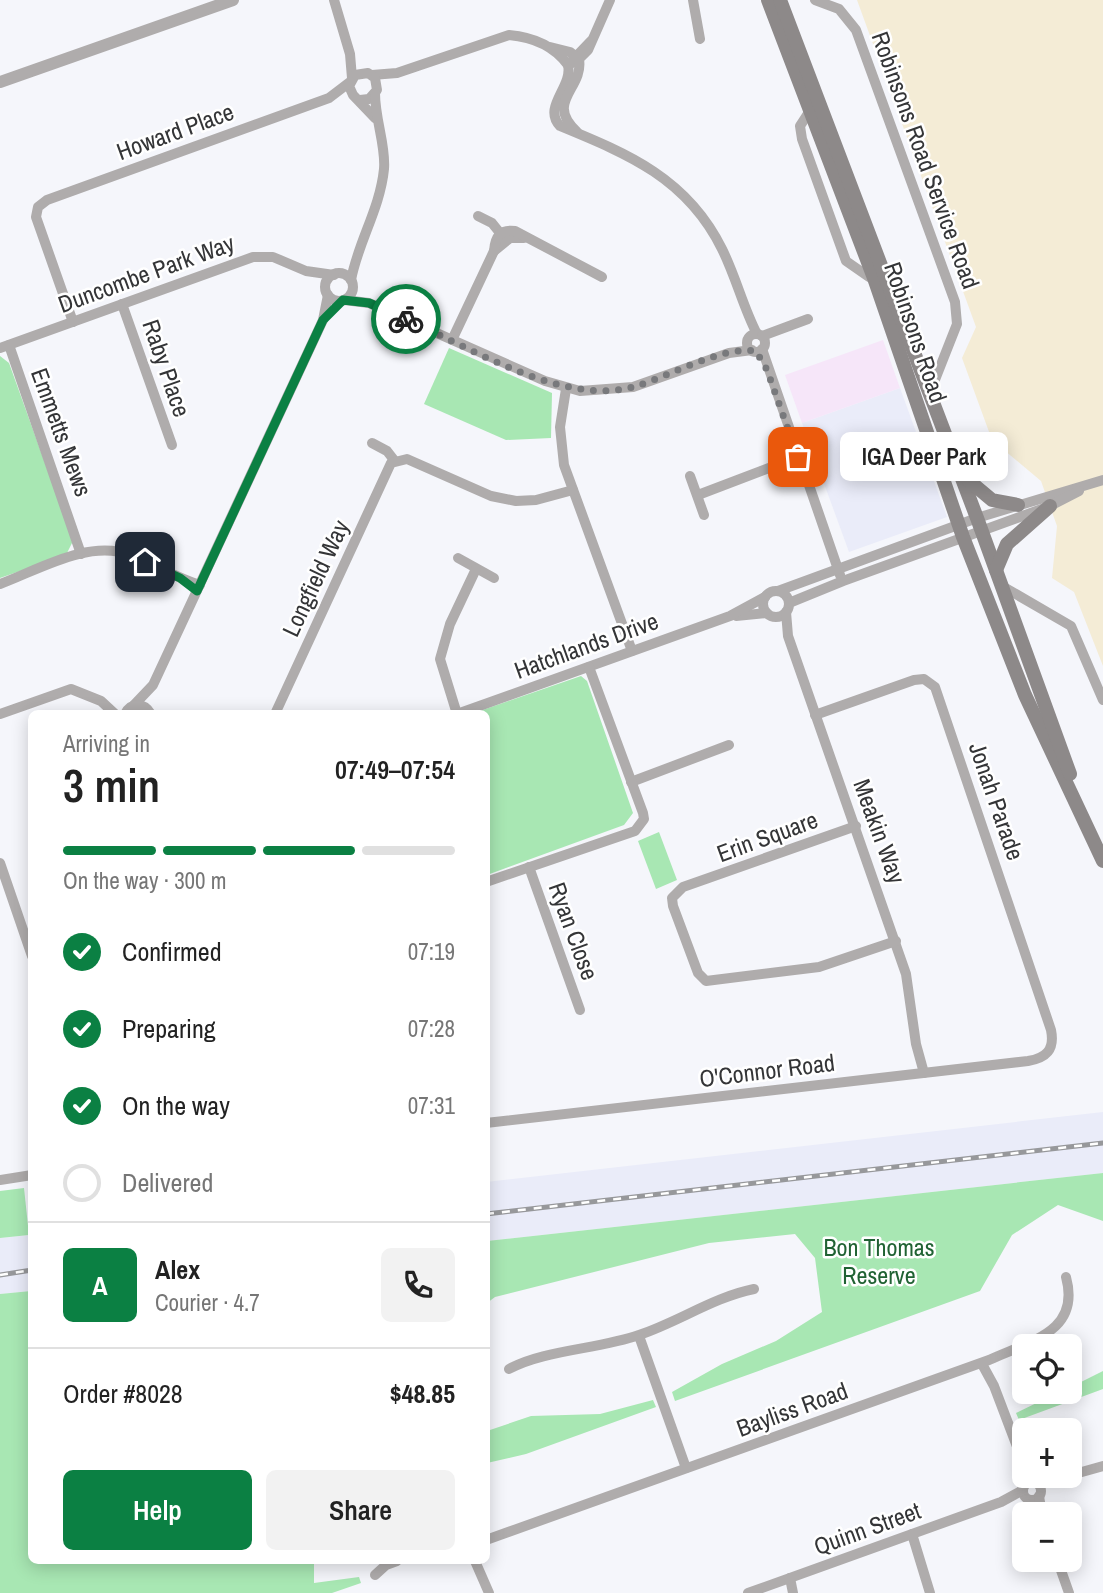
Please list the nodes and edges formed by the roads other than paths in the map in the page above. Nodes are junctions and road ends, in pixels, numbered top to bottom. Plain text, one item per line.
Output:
1 (233, 0) edge
2 (610, 0) edge
3 (693, 0) edge
4 (768, 0) edge
5 (780, 0) edge
6 (815, 0) edge
7 (333, 2) edge
8 (700, 39) dead end
9 (550, 47) junction
10 (350, 54) junction
11 (578, 57) junction
12 (568, 65) junction
13 (397, 73) junction
14 (370, 74) junction
15 (351, 80) junction
16 (0, 82) edge
17 (376, 92) junction
18 (329, 98) junction
19 (358, 99) junction
20 (814, 105) junction
21 (559, 116) junction
22 (375, 118) junction
23 (478, 216) dead end
24 (500, 233) junction
25 (524, 238) junction
26 (494, 251) junction
27 (355, 255) junction
28 (306, 271) junction
29 (335, 274) junction
30 (602, 277) dead end
31 (879, 277) junction
32 (352, 281) junction
33 (328, 294) junction
34 (343, 300) junction
35 (369, 303) junction
36 (122, 304) junction
37 (808, 319) dead end
38 (323, 320) junction
39 (73, 322) junction
40 (452, 340) junction
41 (756, 343) junction
42 (5, 347) edge
43 (566, 389) junction
44 (929, 395) junction
45 (372, 443) dead end
46 (172, 445) dead end
47 (798, 457) junction
48 (394, 460) junction
49 (960, 473) junction
50 (690, 476) dead end
51 (1099, 481) edge
52 (573, 490) junction
53 (698, 495) junction
54 (1018, 505) junction
55 (1050, 506) junction
56 (704, 515) dead end
57 (979, 524) junction
58 (961, 531) junction
59 (84, 554) junction
60 (458, 558) dead end
61 (476, 569) junction
62 (996, 570) junction
63 (841, 575) junction
64 (495, 578) dead end
65 (0, 584) edge
66 (1002, 586) junction
67 (198, 588) junction
68 (778, 591) junction
69 (765, 597) junction
70 (787, 608) junction
71 (769, 615) junction
72 (730, 616) junction
73 (788, 636) junction
74 (632, 651) junction
75 (589, 667) junction
76 (153, 685) junction
77 (1103, 700) edge
78 (101, 701) junction
79 (130, 708) edge
80 (111, 710) edge
81 (147, 710) edge
82 (150, 710) edge
83 (277, 710) edge
84 (456, 710) edge
85 (468, 710) edge
86 (0, 714) edge
87 (815, 715) junction
88 (730, 745) dead end
89 (631, 782) junction
90 (856, 827) junction
91 (1090, 831) junction
92 (1103, 861) edge
93 (529, 867) junction
94 (1, 870) edge
95 (490, 881) edge
96 (896, 941) junction
97 (28, 945) edge
98 (580, 1010) dead end
99 (1050, 1051) joint
100 (919, 1074) junction
101 (490, 1123) edge
102 (28, 1175) edge
103 (2, 1178) edge
104 (1066, 1277) dead end
105 (754, 1289) dead end
106 (639, 1336) junction
107 (986, 1362) junction
108 (509, 1369) dead end
109 (1012, 1434) edge
110 (1103, 1466) edge
111 (686, 1468) junction
112 (1032, 1489) edge
113 (909, 1535) junction
114 (490, 1539) edge
115 (389, 1564) edge
116 (478, 1564) edge
117 (1062, 1572) edge
118 (375, 1575) dead end
119 (786, 1579) junction
120 (489, 1593) edge
121 (748, 1593) edge
122 (791, 1593) edge
123 (930, 1593) edge
124 (1069, 1593) edge

1 - 16 street
2 - 11 street
3 - 8 street
4 - 20 main road, Robinsons Road
5 - 20 main road, Robinsons Road
6 - 44 street, Robinsons Road Service Road
7 - 10 street
9 - 11 street
9 - 12 street
9 - 13 street
10 - 14 street
10 - 15 street
11 - 12 street
11 - 21 street
12 - 21 street
13 - 14 street
13 - 17 street
14 - 15 street
14 - 17 street
15 - 18 street, Howard Place
15 - 19 street
17 - 19 street
17 - 22 street
18 - 19 street, Howard Place
18 - 39 street, Howard Place
19 - 22 street
20 - 31 main road, Robinsons Road
21 - 41 street
22 - 27 street
23 - 24 street
24 - 25 street
24 - 26 street
25 - 26 street
25 - 30 street
26 - 40 street
27 - 29 street
27 - 32 street
28 - 29 street, Duncombe Park Way
28 - 33 street, Duncombe Park Way
28 - 36 street, Duncombe Park Way
29 - 32 street
29 - 33 street
31 - 44 main road, Robinsons Road
31 - 58 main road, Robinsons Road
32 - 34 street
32 - 35 street
33 - 34 street
33 - 38 street
34 - 35 street
34 - 38 street
35 - 40 street
36 - 39 street, Duncombe Park Way
36 - 46 street, Raby Place
37 - 41 street
38 - 67 street
39 - 42 street, Duncombe Park Way
40 - 43 street
41 - 43 street
41 - 47 street
42 - 59 street, Emmetts Mews
43 - 52 street
44 - 49 main road, Robinsons Road
45 - 48 street
47 - 53 street
47 - 63 street
48 - 52 street
48 - 83 street, Longfield Way
49 - 54 main road
49 - 57 main road, Robinsons Road
50 - 53 street
51 - 54 street
51 - 55 street
52 - 74 street
53 - 56 street
54 - 57 street
55 - 57 street
55 - 62 main road
57 - 58 street
57 - 62 main road, Robinsons Road
58 - 63 street
58 - 91 main road, Robinsons Road
59 - 65 street
59 - 67 street
60 - 61 street
61 - 64 street
61 - 84 street
62 - 66 main road, Robinsons Road
63 - 68 street
63 - 70 street
66 - 77 street
66 - 91 main road, Robinsons Road
67 - 76 street
68 - 69 street
68 - 70 street
69 - 71 street
69 - 72 street, Hatchlands Drive
70 - 71 street
70 - 73 street, Meakin Way
71 - 72 street, Hatchlands Drive
71 - 73 street, Meakin Way
72 - 74 street, Hatchlands Drive
73 - 87 street, Meakin Way
74 - 75 street, Hatchlands Drive
75 - 85 street, Hatchlands Drive
75 - 89 street
76 - 79 street
76 - 82 street
78 - 79 street
78 - 80 street
78 - 86 street
79 - 81 street
87 - 90 street, Meakin Way
87 - 99 street, Jonah Parade
88 - 89 street
89 - 93 street
90 - 96 street, Meakin Way
90 - 96 street, Erin Square
91 - 92 main road, Robinsons Road
93 - 95 street
93 - 98 street, Ryan Close
94 - 97 street
96 - 100 street, Meakin Way
99 - 100 street, O'Connor Road
100 - 101 street, O'Connor Road
102 - 103 street
104 - 107 street, Bayliss Road
105 - 106 street
106 - 108 street
106 - 111 street
107 - 109 street
107 - 111 street, Bayliss Road
110 - 112 street, Quinn Street
111 - 114 street, Bayliss Road
112 - 113 street, Quinn Street
113 - 119 street, Quinn Street
113 - 123 street
115 - 118 street
116 - 120 street
117 - 124 street
119 - 121 street, Quinn Street
119 - 122 street

